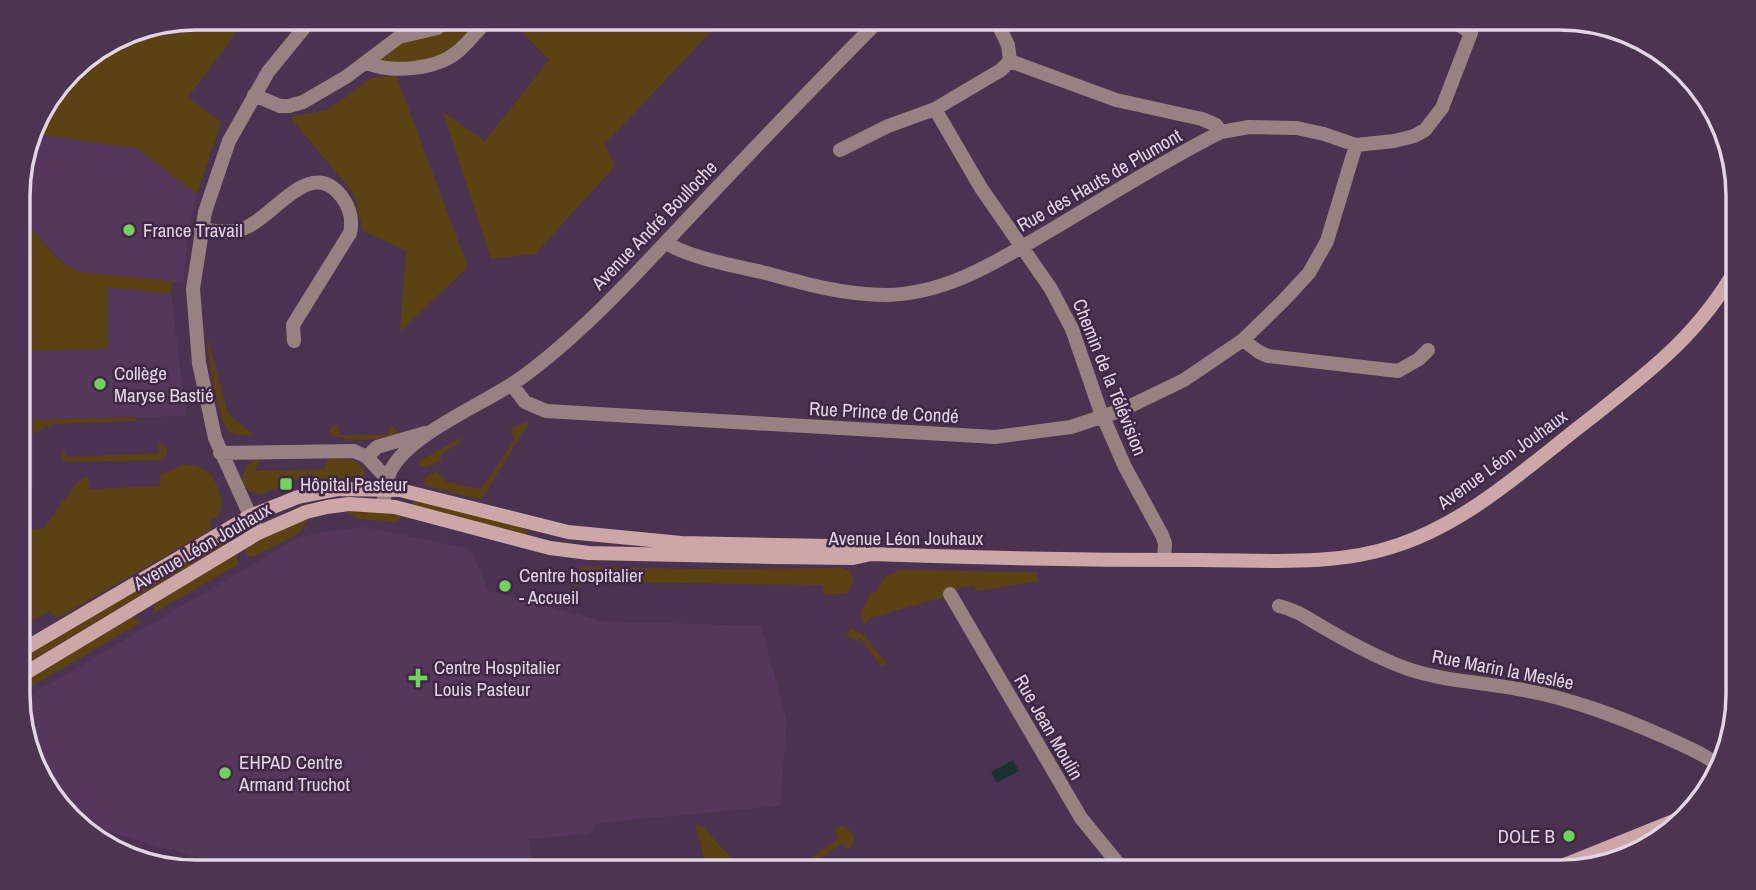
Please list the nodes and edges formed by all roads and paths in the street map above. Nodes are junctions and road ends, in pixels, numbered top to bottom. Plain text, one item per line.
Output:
1 (302, 30) edge
2 (429, 30) edge
3 (478, 30) edge
4 (869, 30) edge
5 (1001, 30) edge
6 (1467, 30) edge
7 (1010, 61) junction
8 (367, 63) junction
9 (254, 95) junction
10 (935, 109) junction
11 (1221, 132) junction
12 (1356, 145) junction
13 (840, 150) dead end
14 (201, 229) junction
15 (666, 242) junction
16 (1022, 247) junction
17 (1726, 288) edge
18 (1243, 340) junction
19 (294, 341) dead end
20 (1428, 351) dead end
21 (512, 385) junction
22 (1104, 416) junction
23 (432, 431) junction
24 (220, 453) junction
25 (367, 457) junction
26 (387, 484) junction
27 (383, 506) junction
28 (250, 516) junction
29 (258, 533) junction
30 (871, 554) junction
31 (1164, 560) junction
32 (950, 593) dead end
33 (1279, 606) dead end
34 (30, 646) edge
35 (30, 670) edge
36 (1712, 760) edge
37 (1659, 827) edge
38 (1580, 859) edge
39 (1115, 860) edge

1 - 9 street
2 - 8 street
3 - 8 street
4 - 15 street, Avenue André Boulloche
5 - 7 street
6 - 12 street, Rue des Hauts de Plumont
7 - 10 street
7 - 11 street
8 - 9 street
9 - 14 street
10 - 13 street
10 - 16 street, Chemin de la Télévision
11 - 12 street, Rue des Hauts de Plumont
11 - 16 street, Rue des Hauts de Plumont
12 - 18 street, Rue Prince de Condé
14 - 19 street
14 - 24 street
15 - 16 street, Rue des Hauts de Plumont
15 - 21 street, Avenue André Boulloche
16 - 22 street, Chemin de la Télévision
17 - 31 main road, Avenue Léon Jouhaux
18 - 20 street
18 - 22 street, Rue Prince de Condé
21 - 22 street, Rue Prince de Condé
21 - 23 street, Avenue André Boulloche
22 - 31 street, Chemin de la Télévision
23 - 25 street
23 - 26 street
24 - 25 street
24 - 28 street
25 - 26 street
26 - 27 street
26 - 28 main road
26 - 30 main road
27 - 29 main road, Avenue Léon Jouhaux
27 - 30 main road, Avenue Léon Jouhaux
28 - 29 street
28 - 34 main road
29 - 35 main road, Avenue Léon Jouhaux
30 - 31 main road, Avenue Léon Jouhaux
32 - 39 street, Rue Jean Moulin
33 - 36 street, Rue Marin la Meslée
37 - 38 main road

